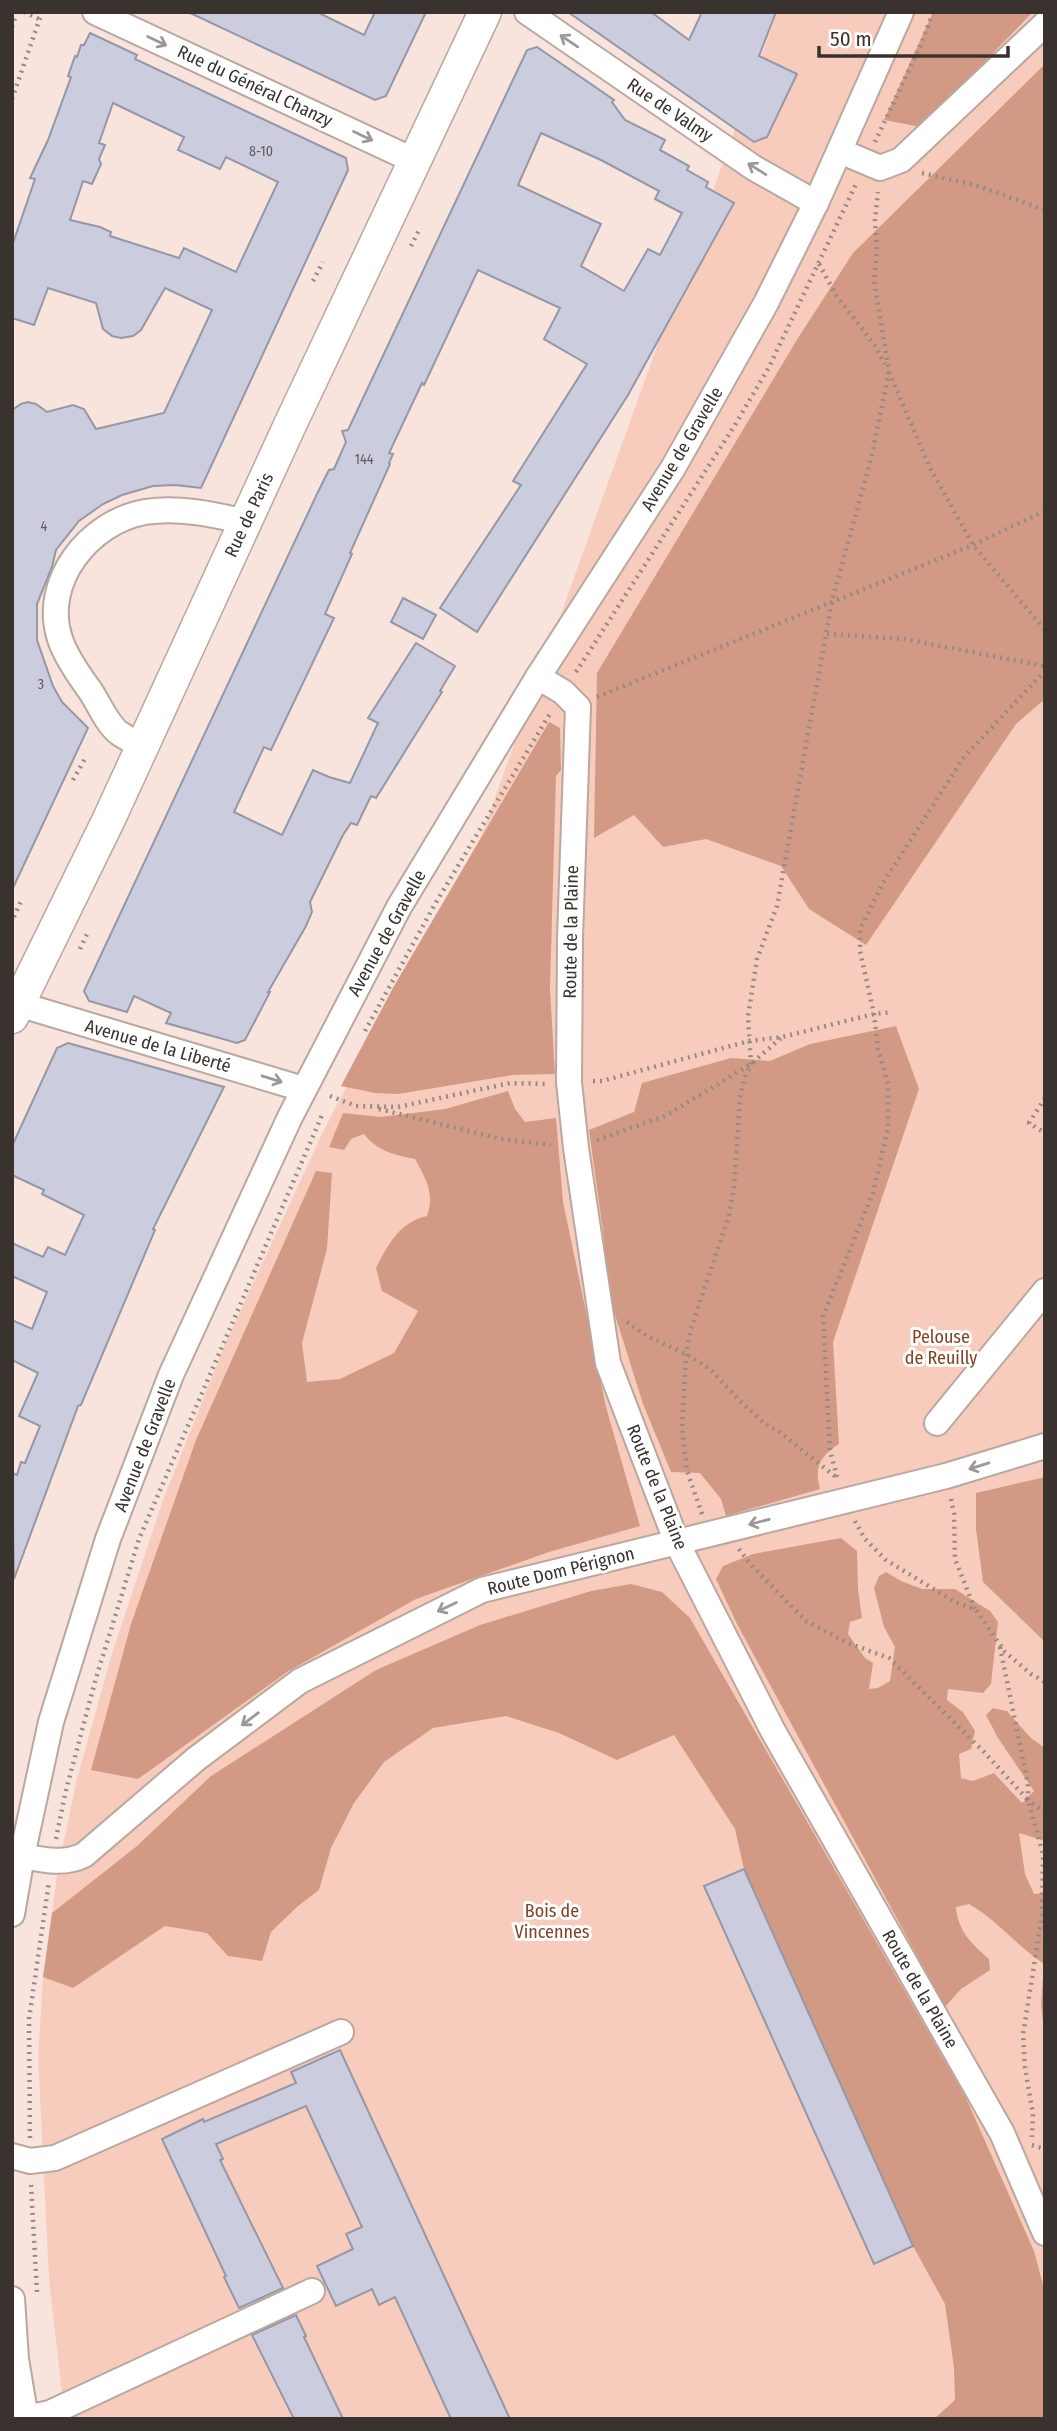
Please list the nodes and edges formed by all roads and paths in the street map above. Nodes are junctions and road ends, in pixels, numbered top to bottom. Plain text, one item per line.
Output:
1 (17, 12) edge
2 (24, 12) edge
3 (42, 12) edge
4 (95, 12) edge
5 (485, 12) edge
6 (527, 12) edge
7 (901, 12) edge
8 (39, 19) junction
9 (1045, 24) edge
10 (12, 27) edge
11 (12, 99) edge
12 (840, 151) junction
13 (415, 161) junction
14 (891, 164) junction
15 (816, 203) junction
16 (1045, 210) edge
17 (420, 228) dead end
18 (411, 246) dead end
19 (793, 251) junction
20 (323, 262) dead end
21 (313, 281) dead end
22 (889, 372) junction
23 (1045, 511) edge
24 (245, 522) junction
25 (972, 545) junction
26 (832, 600) junction
27 (1045, 630) edge
28 (827, 634) junction
29 (1045, 668) edge
30 (538, 677) junction
31 (570, 700) junction
32 (142, 746) junction
33 (86, 757) dead end
34 (73, 780) dead end
35 (21, 901) dead end
36 (14, 916) dead end
37 (88, 932) dead end
38 (80, 949) dead end
39 (14, 1008) edge
40 (891, 1012) dead end
41 (874, 1014) junction
42 (364, 1033) dead end
43 (749, 1041) junction
44 (303, 1089) junction
45 (334, 1089) dead end
46 (1045, 1098) edge
47 (368, 1107) dead end
48 (315, 1130) dead end
49 (1045, 1133) edge
50 (1045, 1291) edge
51 (600, 1313) junction
52 (686, 1354) junction
53 (937, 1423) dead end
54 (1045, 1446) edge
55 (946, 1476) junction
56 (840, 1489) junction
57 (718, 1533) junction
58 (677, 1543) junction
59 (976, 1610) junction
60 (1000, 1645) junction
61 (1045, 1682) edge
62 (1028, 1800) junction
63 (1045, 1813) edge
64 (20, 1821) edge
65 (52, 1861) junction
66 (17, 1865) edge
67 (12, 1914) edge
68 (341, 2032) dead end
69 (1032, 2145) dead end
70 (12, 2156) edge
71 (1045, 2233) edge
72 (312, 2291) dead end
73 (12, 2300) edge
74 (26, 2418) edge

1 - 10 path
2 - 8 path
3 - 8 path
4 -> 13 street, Rue du Général Chanzy
5 - 13 main road, Rue de Paris
15 -> 6 street, Rue de Valmy
7 - 12 street, Avenue de Gravelle
8 - 11 path
9 - 14 street
12 - 14 street
12 - 15 street, Avenue de Gravelle
13 - 24 main road, Rue de Paris
14 - 16 path
14 - 22 path
15 - 19 street, Avenue de Gravelle
17 - 18 path
19 - 22 path
19 - 30 street, Avenue de Gravelle
20 - 21 path
22 - 25 path
22 - 26 path
23 - 25 path
24 - 32 main road, Rue de Paris
24 - 32 street
25 - 26 path
25 - 27 path
26 - 28 path
26 - 31 path
28 - 29 path
28 - 43 path
29 - 41 path
30 - 31 street
30 - 44 street, Avenue de Gravelle
31 - 42 path, Avenue de Gravelle
31 - 51 street, Route de la Plaine
32 - 39 main road, Rue de Paris
33 - 34 path
35 - 36 path
37 - 38 path
39 -> 44 street, Avenue de la Liberté
40 - 41 path
41 - 43 path
41 - 56 path
43 - 52 path
44 - 64 street, Avenue de Gravelle
45 - 47 path
46 - 49 path
48 - 65 path, Avenue de Gravelle
50 - 53 street
51 - 52 path
51 - 58 street, Route de la Plaine
52 - 56 path
52 - 57 path
54 -> 55 street, Route Dom Pérignon
55 - 56 street, Route Dom Pérignon
55 - 59 path
56 -> 57 street, Route Dom Pérignon
56 - 59 path
57 - 58 street, Route Dom Pérignon
57 - 62 path
58 -> 65 street, Route Dom Pérignon
58 - 71 street, Route de la Plaine
59 - 60 path
60 - 61 path
60 - 62 path
62 - 63 path
62 - 69 path
64 - 66 street, Avenue de Gravelle
65 - 66 street, Route Dom Pérignon
66 - 67 street, Avenue de Gravelle
68 - 70 street
72 - 74 street
73 - 74 street

